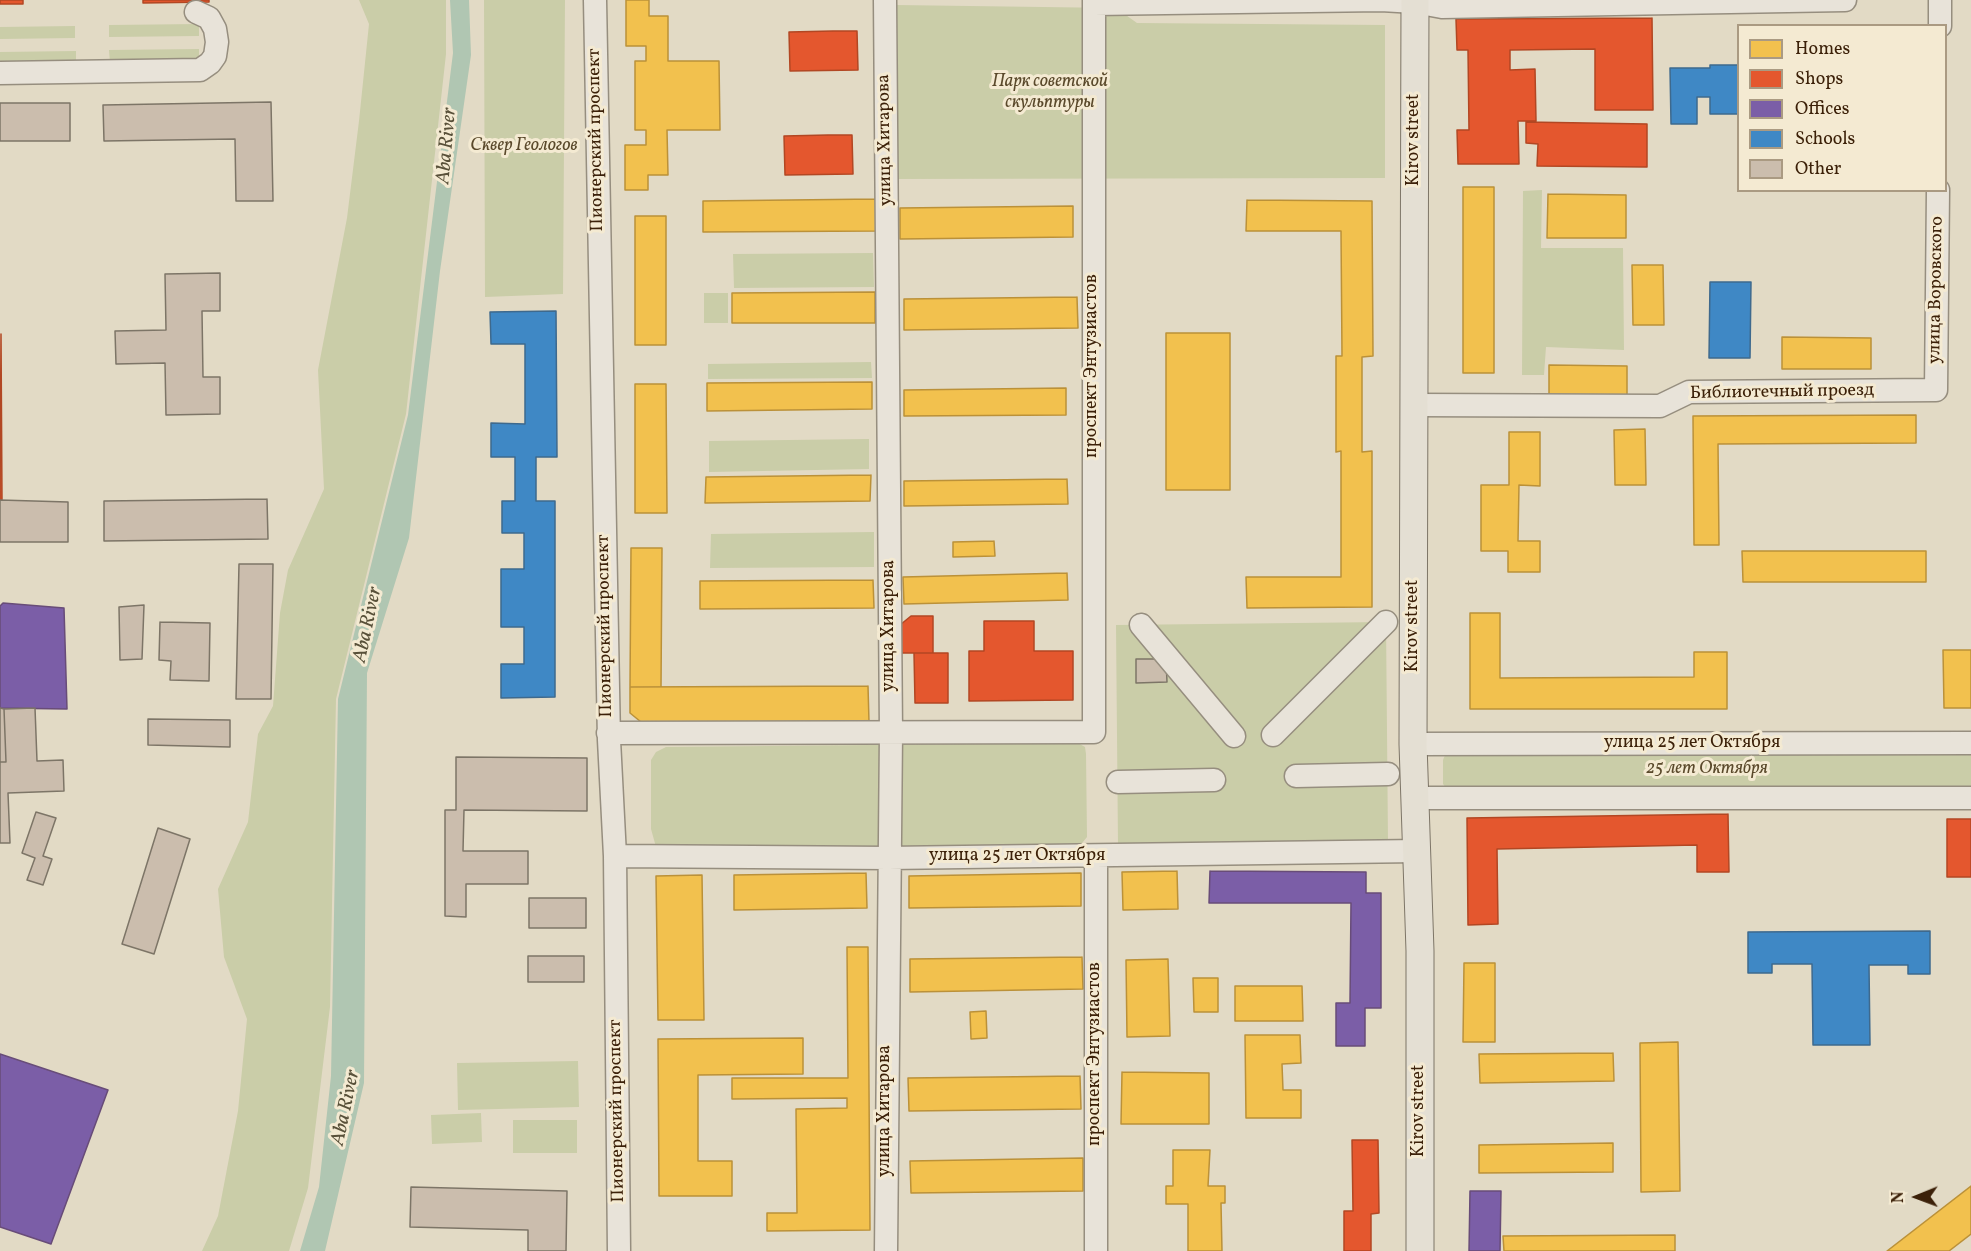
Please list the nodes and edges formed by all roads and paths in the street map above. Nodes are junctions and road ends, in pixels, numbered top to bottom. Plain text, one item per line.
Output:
1 (595, 0) edge
2 (885, 0) edge
3 (1845, 0) edge
4 (1940, 0) edge
5 (1415, 1) edge
6 (1094, 2) edge
7 (196, 12) dead end
8 (1940, 24) edge
9 (0, 73) edge
10 (1938, 192) edge
11 (1936, 390) joint
12 (1415, 405) junction
13 (1386, 622) dead end
14 (1141, 625) dead end
15 (608, 733) junction
16 (891, 734) junction
17 (1273, 735) dead end
18 (1234, 736) dead end
19 (1971, 742) edge
20 (1413, 744) junction
21 (1388, 774) dead end
22 (1296, 776) dead end
23 (1214, 780) dead end
24 (1118, 782) dead end
25 (1416, 798) junction
26 (1971, 798) edge
27 (1418, 851) junction
28 (615, 856) junction
29 (1096, 856) junction
30 (888, 858) junction
31 (619, 1251) edge
32 (886, 1251) edge
33 (1096, 1251) edge
34 (1420, 1251) edge

1 - 15 street, Пионерский проспект
2 - 16 street, улица Хитарова
3 - 5 street
4 - 8 street
5 - 6 street
5 - 12 main road, Kirov street
6 - 16 street, проспект Энтузиастов
7 - 9 street
10 - 11 street, улица Воровского
11 - 12 street, Библиотечный проезд
12 - 20 main road, Kirov street
13 - 17 street
14 - 18 street
15 - 16 street
15 - 28 street, Пионерский проспект
16 - 30 street, улица Хитарова
19 - 20 street, улица 25 лет Октября
20 - 25 main road, Kirov street
21 - 22 street
23 - 24 street
25 - 26 street
25 - 27 main road, Kirov street
27 - 29 street, улица 25 лет Октября
27 - 34 main road, Kirov street
28 - 30 street, улица 25 лет Октября
28 - 31 street, Пионерский проспект
29 - 30 street, улица 25 лет Октября
29 - 33 street, проспект Энтузиастов
30 - 32 street, улица Хитарова

